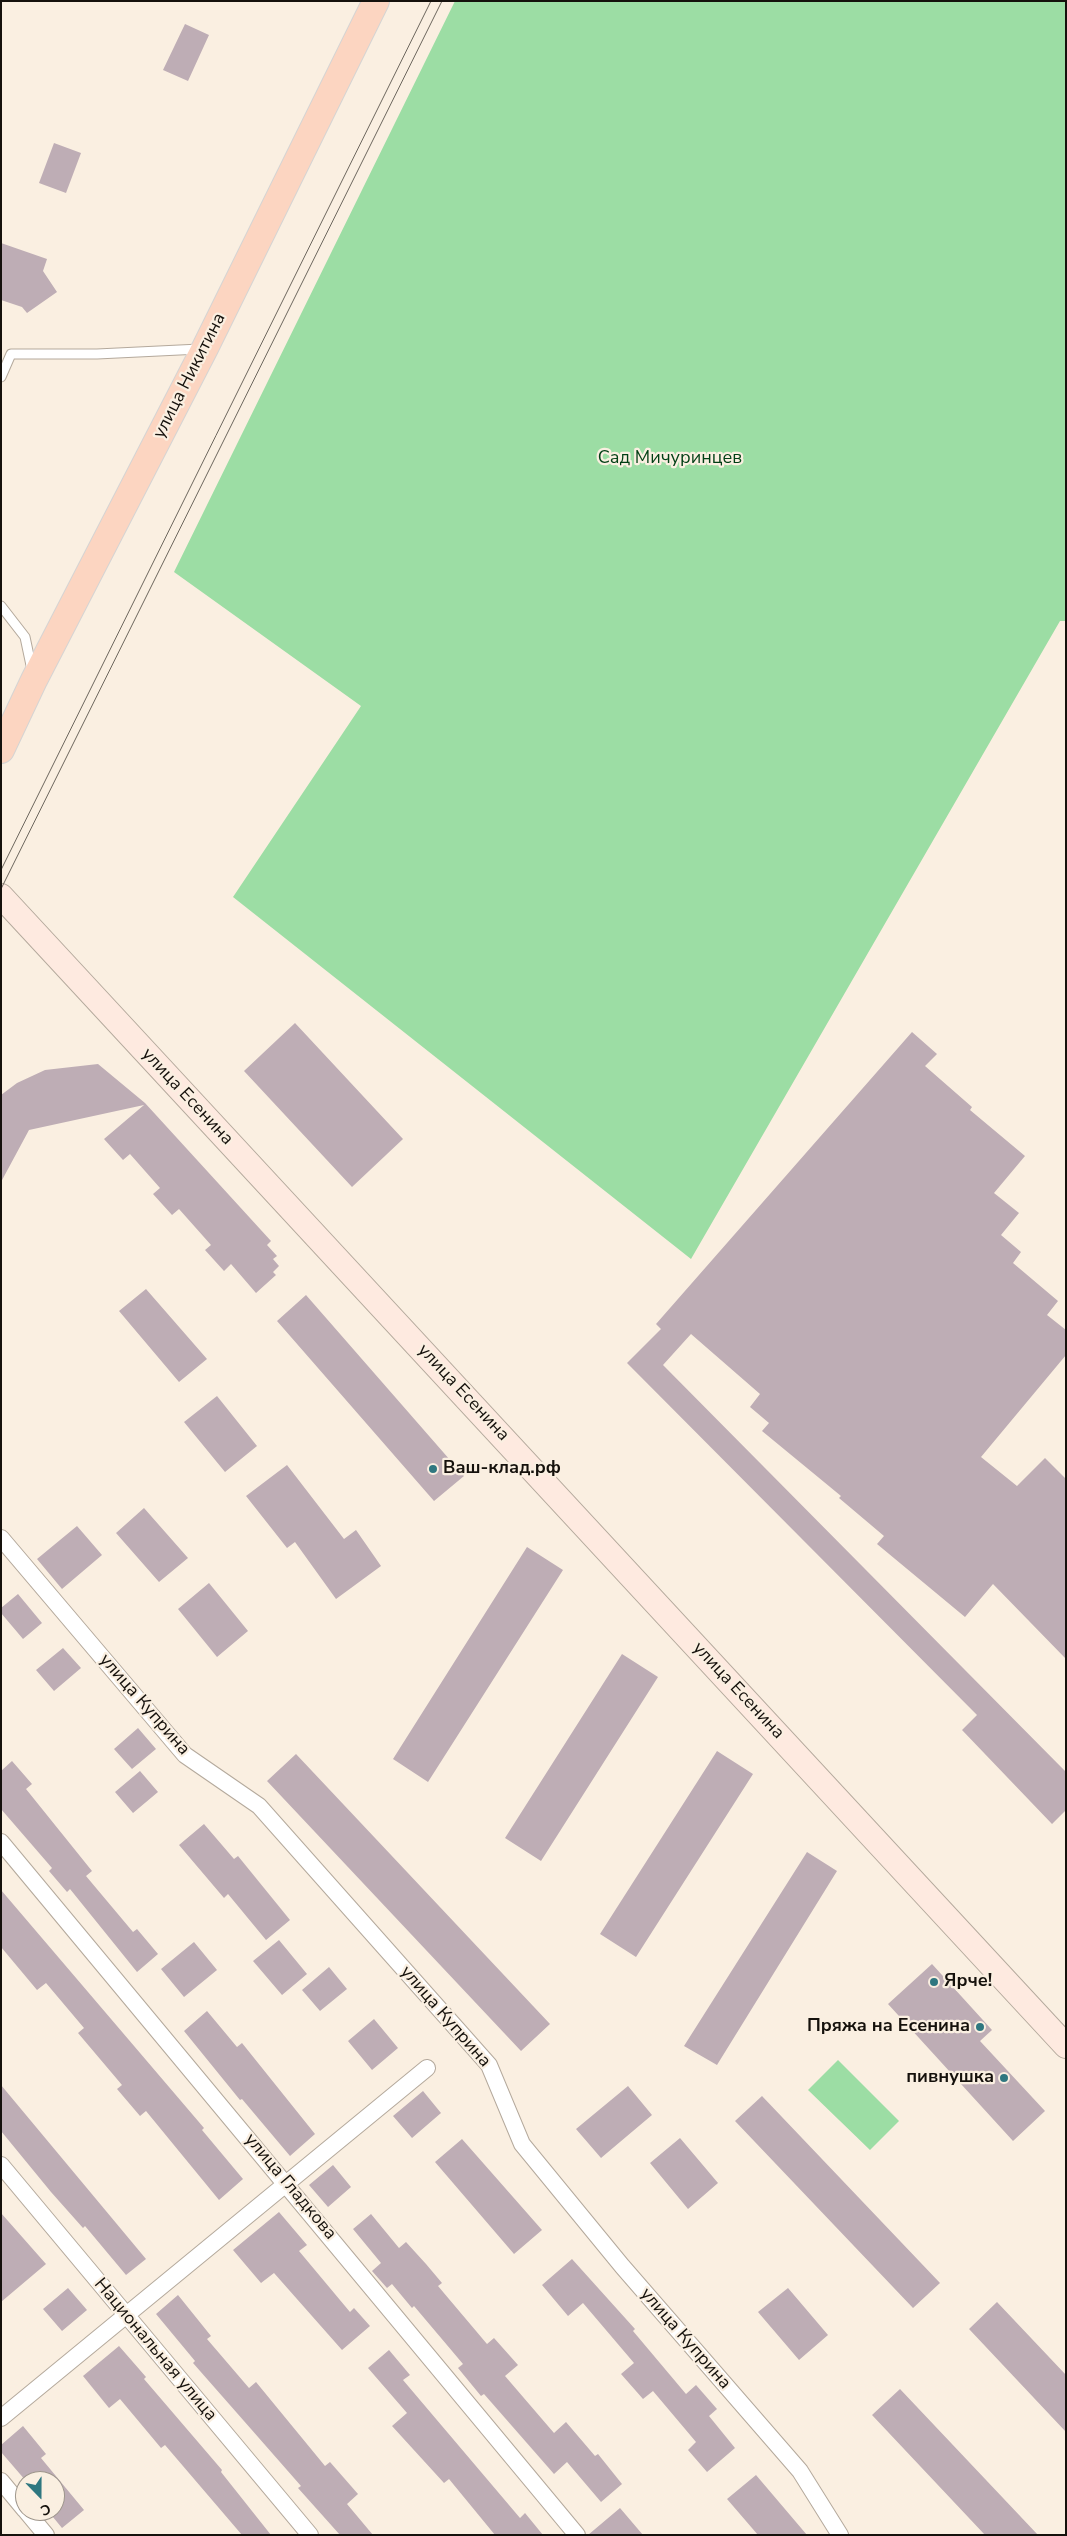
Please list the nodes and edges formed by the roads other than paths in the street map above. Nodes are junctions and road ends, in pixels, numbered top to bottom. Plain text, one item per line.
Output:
1 (376, 1) edge
2 (205, 348) junction
3 (1, 377) edge
4 (1, 606) edge
5 (34, 680) junction
6 (1, 750) edge
7 (1, 896) edge
8 (1, 1538) edge
9 (1, 1842) edge
10 (1066, 2046) edge
11 (427, 2068) dead end
12 (1, 2165) edge
13 (287, 2183) junction
14 (125, 2314) junction
15 (1, 2418) edge
16 (1, 2481) edge
17 (15, 2497) edge
18 (35, 2521) edge
19 (46, 2535) edge
20 (310, 2535) edge
21 (577, 2535) edge
22 (840, 2535) edge

1 - 2 main road, улица Никитина
2 - 3 lane
2 - 5 main road, улица Никитина
4 - 5 lane
5 - 6 main road, улица Никитина
7 - 10 street, улица Есенина
8 - 22 street, улица Куприна
9 - 13 street, улица Гладкова
11 - 13 street
12 - 14 street, Национальная улица
13 - 14 street
13 - 21 street, улица Гладкова
14 - 15 street
14 - 20 street, Национальная улица
16 - 17 street
18 - 19 street

